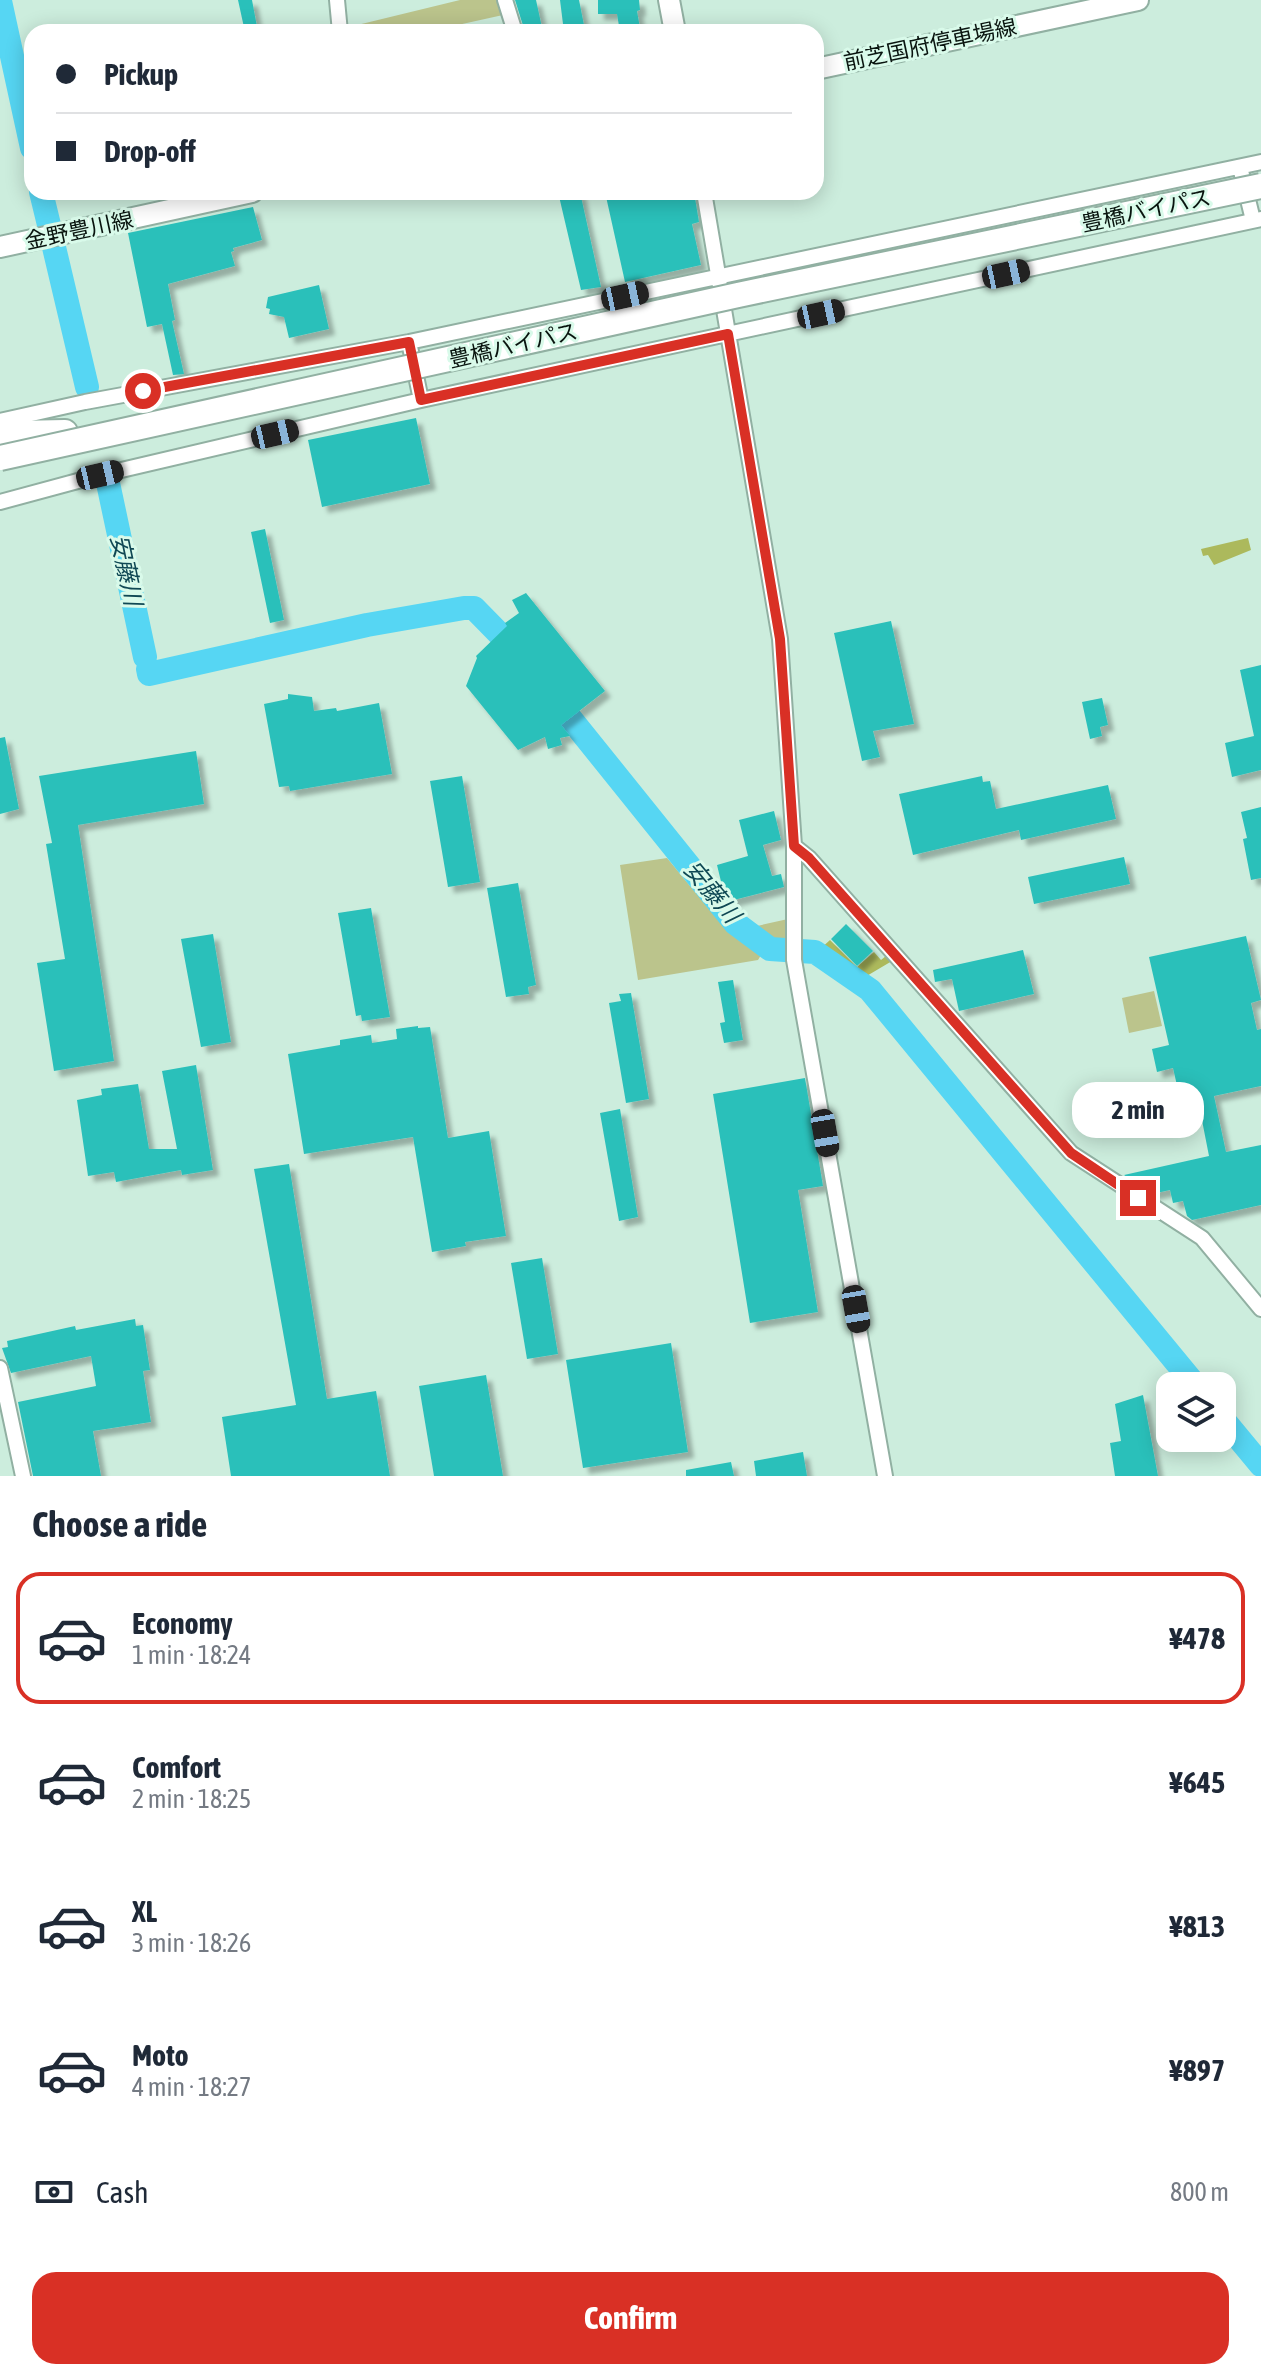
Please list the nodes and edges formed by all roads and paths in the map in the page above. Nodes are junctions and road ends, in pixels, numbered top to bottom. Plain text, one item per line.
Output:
1 (337, 0) edge
2 (505, 0) edge
3 (669, 0) edge
4 (1138, 0) edge
5 (339, 24) edge
6 (512, 24) edge
7 (674, 24) edge
8 (824, 67) edge
9 (1261, 162) edge
10 (1251, 171) edge
11 (1261, 186) edge
12 (215, 200) edge
13 (705, 200) edge
14 (1257, 219) edge
15 (0, 247) edge
16 (718, 276) junction
17 (728, 334) junction
18 (409, 342) junction
19 (421, 400) junction
20 (0, 421) edge
21 (0, 437) edge
22 (64, 439) junction
23 (0, 446) edge
24 (0, 458) edge
25 (0, 470) edge
26 (0, 502) edge
27 (794, 846) junction
28 (1261, 1309) edge
29 (0, 1368) edge
30 (23, 1476) edge
31 (885, 1476) edge

1 - 5 street
2 - 6 street
3 - 7 main road
4 - 8 main road, 前芝国府停車場線
9 - 10 street
10 - 14 street
10 - 16 street
10 - 22 highway, 豊橋バイパス
11 - 22 highway, 豊橋バイパス, bridge
12 - 15 main road, 金野豊川線
13 - 16 street
14 - 17 street
16 - 17 street
16 - 18 street
17 - 19 street
17 - 27 street
18 - 19 street
18 - 20 street
19 - 26 street
21 - 22 highway
22 - 23 highway, 豊橋バイパス
22 - 24 highway, 豊橋バイパス, bridge
22 - 25 highway, bridge
27 - 28 street
27 - 31 street
29 - 30 street

